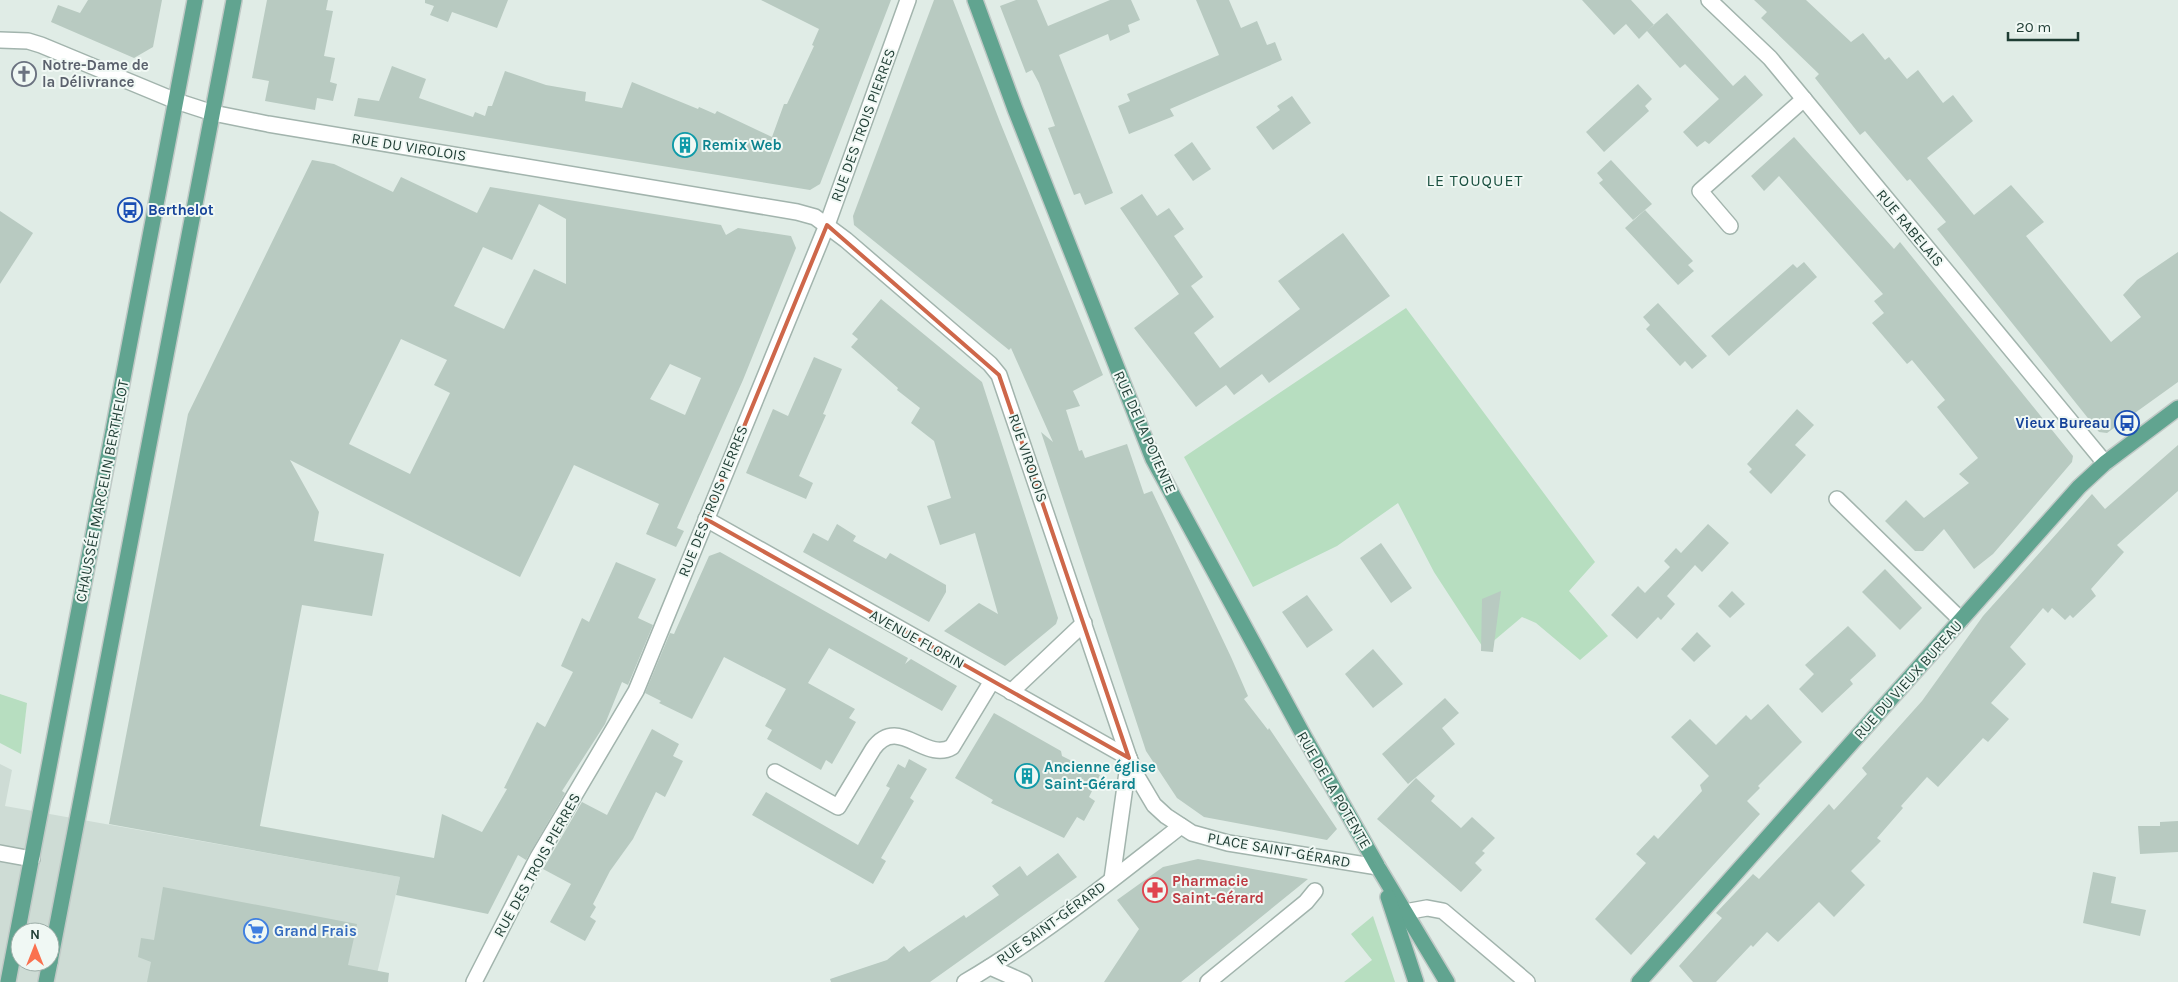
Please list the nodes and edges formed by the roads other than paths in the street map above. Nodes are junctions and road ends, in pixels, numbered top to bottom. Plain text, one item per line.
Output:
1 (195, 0) edge
2 (234, 0) edge
3 (908, 0) edge
4 (975, 0) edge
5 (1709, 0) edge
6 (0, 40) edge
7 (1804, 99) junction
8 (176, 100) junction
9 (214, 112) junction
10 (827, 225) junction
11 (1730, 226) dead end
12 (2178, 408) edge
13 (2105, 463) junction
14 (1837, 499) dead end
15 (706, 519) junction
16 (1961, 620) junction
17 (1084, 623) junction
18 (992, 681) junction
19 (1011, 692) junction
20 (1129, 758) junction
21 (775, 772) dead end
22 (1181, 826) junction
23 (0, 853) edge
24 (32, 859) junction
25 (1378, 867) junction
26 (1112, 879) junction
27 (1315, 891) dead end
28 (1405, 912) junction
29 (58, 922) edge
30 (1652, 966) junction
31 (990, 967) junction
32 (8, 982) edge
33 (474, 982) edge
34 (965, 982) edge
35 (1024, 982) edge
36 (1208, 982) edge
37 (1416, 982) edge
38 (1447, 982) edge
39 (1527, 982) edge
40 (1632, 982) edge
41 (1639, 982) edge

1 - 8 main road, CHAUSSÉE MARCELIN BERTHELOT
2 - 9 main road
3 - 10 street, RUE DES TROIS PIERRES
4 - 25 main road, RUE DE LA POTENTE
5 - 7 street, RUE RABELAIS
6 - 8 street, RUE DU VIROLOIS
7 - 11 street
7 - 13 street, RUE RABELAIS
8 - 9 street, RUE DU VIROLOIS
8 - 24 main road, CHAUSSÉE MARCELIN BERTHELOT
9 - 10 street, RUE DU VIROLOIS
9 - 29 main road
10 - 15 street, RUE DES TROIS PIERRES
10 - 17 street, RUE VIROLOIS
12 - 13 main road, RUE DU VIEUX BUREAU
13 - 16 main road, RUE DU VIEUX BUREAU
14 - 16 street
15 - 18 street, AVENUE FLORIN
15 - 33 street, RUE DES TROIS PIERRES
16 - 30 main road, RUE DU VIEUX BUREAU
17 - 19 street
17 - 20 street, RUE VIROLOIS
18 - 19 street, AVENUE FLORIN
18 - 21 street
19 - 20 street, AVENUE FLORIN
20 - 22 street, PLACE SAINT-GÉRARD
20 - 26 street
22 - 25 street, PLACE SAINT-GÉRARD
22 - 26 street
23 - 24 street
24 - 32 main road, CHAUSSÉE MARCELIN BERTHELOT
25 - 28 main road, RUE DE LA POTENTE
25 - 37 main road, RUE DE LA POTENTE
26 - 31 street, RUE SAINT-GÉRARD
27 - 36 street
28 - 38 main road, RUE DE LA POTENTE
28 - 39 street
30 - 40 main road, RUE DU VIEUX BUREAU
30 - 41 main road, RUE DU VIEUX BUREAU
31 - 34 street, RUE SAINT-GÉRARD
31 - 35 street

